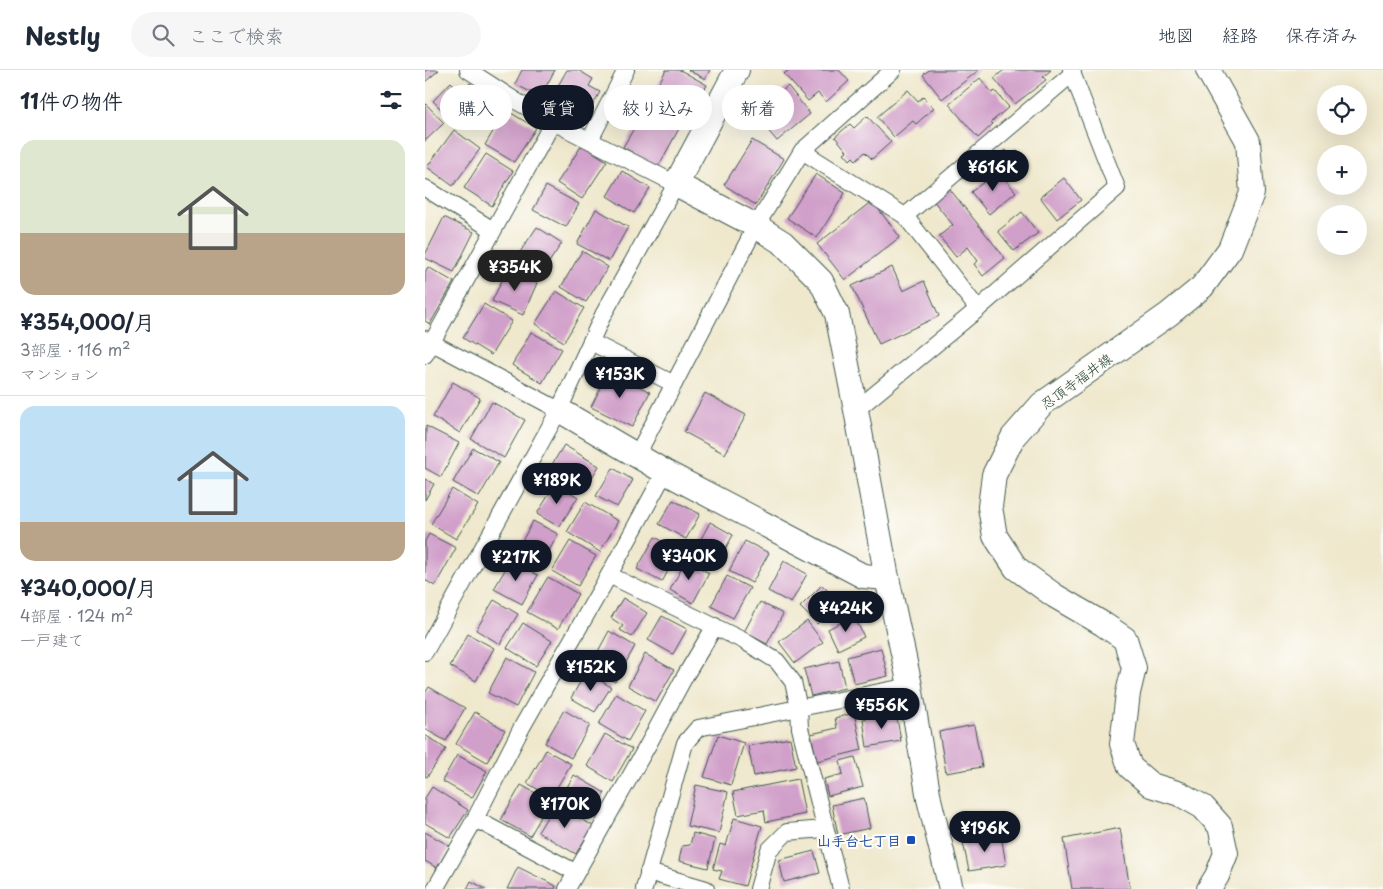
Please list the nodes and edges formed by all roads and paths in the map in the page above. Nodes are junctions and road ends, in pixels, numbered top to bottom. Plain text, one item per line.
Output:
1 (468, 70) edge
2 (626, 70) edge
3 (737, 70) edge
4 (893, 70) edge
5 (1208, 70) edge
6 (1072, 72) edge
7 (493, 77) edge
8 (522, 99) edge
9 (549, 130) edge
10 (569, 130) edge
11 (590, 140) junction
12 (802, 151) junction
13 (676, 184) junction
14 (425, 188) edge
15 (905, 216) junction
16 (756, 226) junction
17 (493, 230) junction
18 (978, 309) junction
19 (591, 342) junction
20 (427, 345) edge
21 (674, 384) junction
22 (559, 410) junction
23 (856, 410) junction
24 (637, 455) junction
25 (665, 472) junction
26 (609, 575) junction
27 (887, 578) junction
28 (715, 626) junction
29 (425, 652) edge
30 (910, 686) junction
31 (799, 708) junction
32 (475, 818) junction
33 (825, 830) junction
34 (575, 872) junction
35 (648, 872) junction
36 (435, 889) edge
37 (567, 889) edge
38 (645, 889) edge
39 (705, 889) edge
40 (759, 889) edge
41 (841, 889) edge
42 (951, 889) edge
43 (1209, 889) edge

1 - 7 street
2 - 11 street
3 - 13 street
4 - 12 street
5 - 43 street, 忍頂寺福井線
6 - 15 street
6 - 18 street
7 - 8 street
9 - 17 street
10 - 11 street
11 - 13 street
12 - 15 street
12 - 16 street
13 - 16 street
13 - 19 street
14 - 17 street
15 - 18 street
16 - 21 street
16 - 23 street
17 - 20 street
18 - 23 street
19 - 21 street
19 - 22 street
20 - 22 street
21 - 24 street
22 - 24 street
22 - 29 street
23 - 27 street
24 - 25 street
25 - 26 street
25 - 27 street
26 - 28 street
26 - 32 street
27 - 30 street
28 - 31 street
28 - 34 street
30 - 31 street
30 - 42 street
31 - 33 street
31 - 35 street
32 - 34 street
32 - 36 street
33 - 40 street
33 - 41 street
34 - 37 street
35 - 38 street
35 - 39 street

